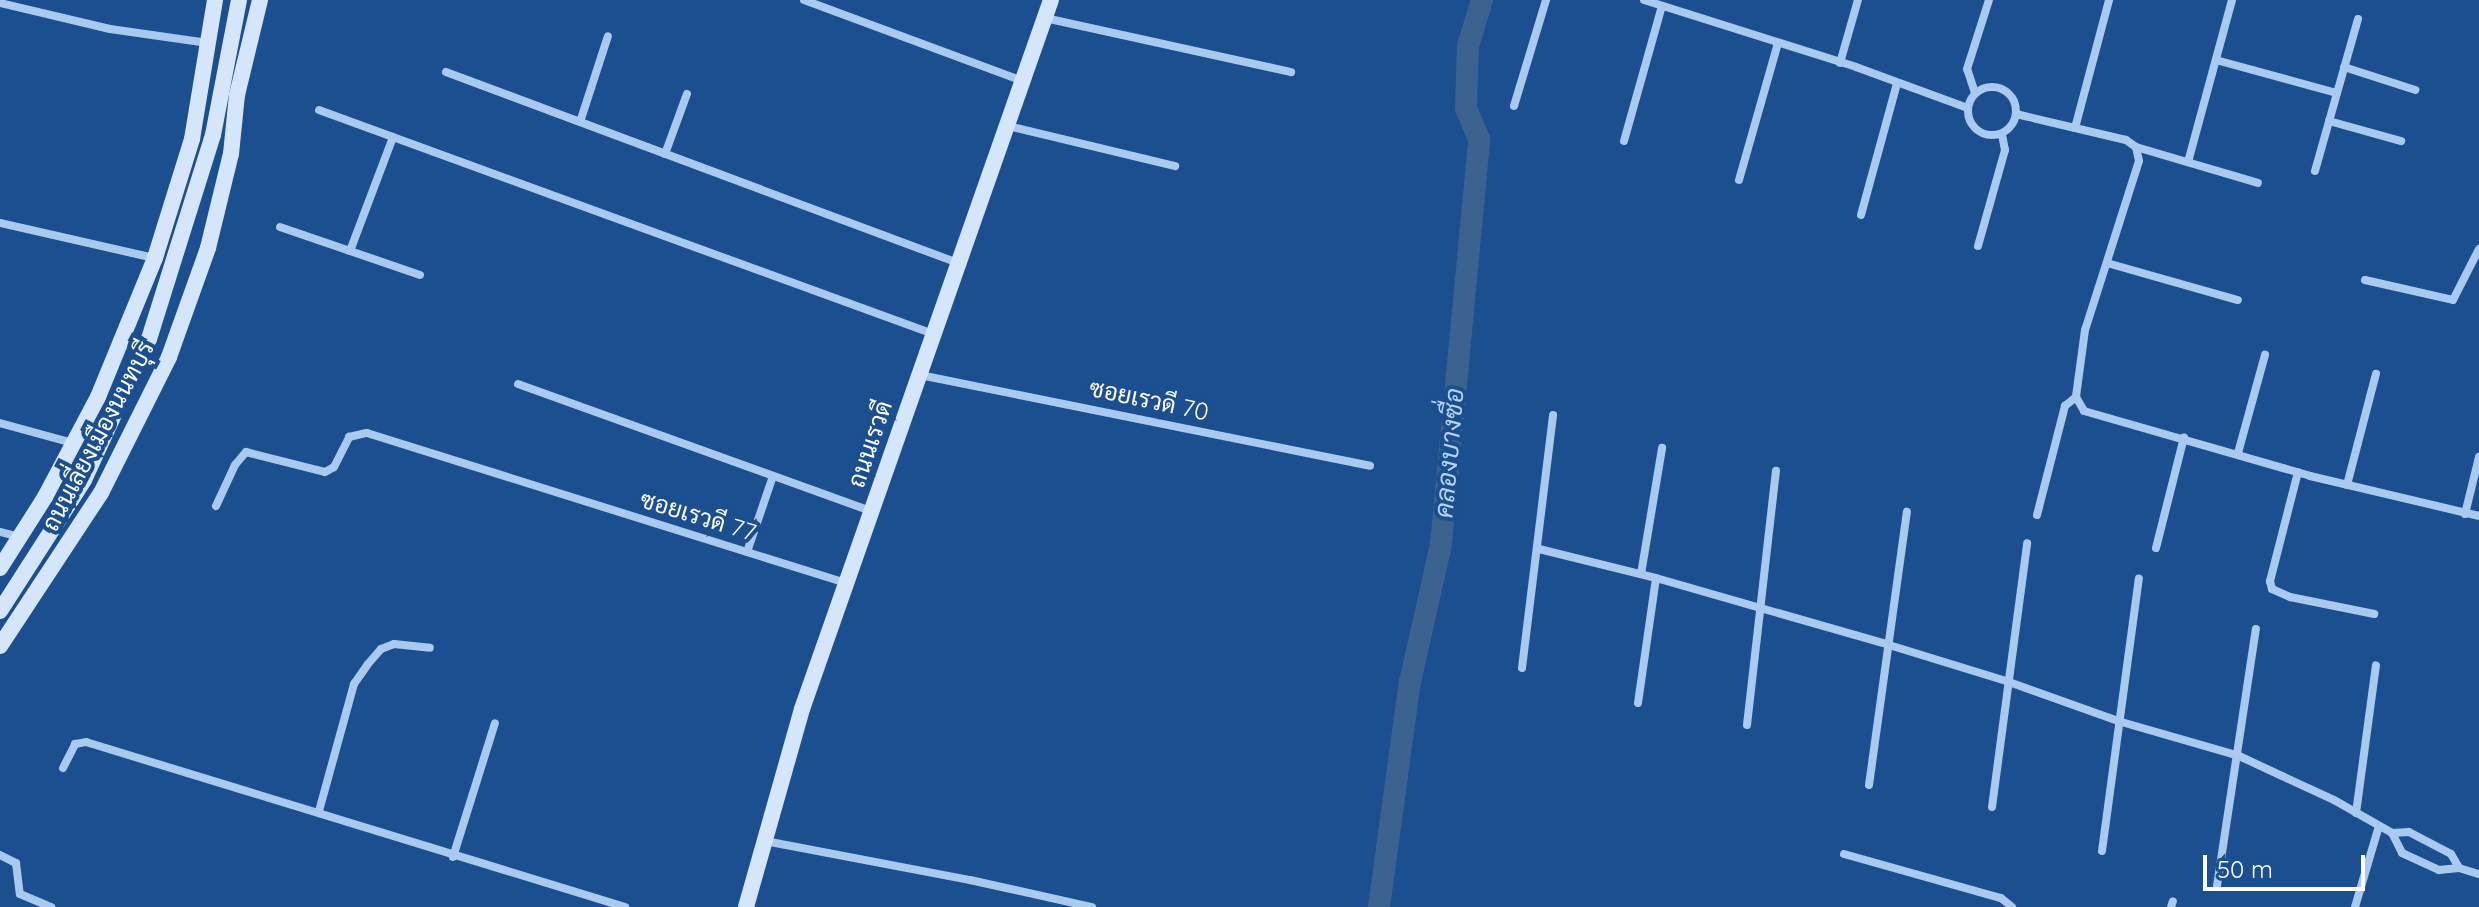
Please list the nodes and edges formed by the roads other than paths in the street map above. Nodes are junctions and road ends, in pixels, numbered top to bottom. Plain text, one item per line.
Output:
1 (215, 0) edge
2 (239, 0) edge
3 (260, 0) edge
4 (804, 0) edge
5 (1051, 0) edge
6 (1546, 0) edge
7 (1644, 0) edge
8 (1858, 0) edge
9 (1989, 0) edge
10 (2109, 0) edge
11 (2232, 0) edge
12 (0, 3) edge
13 (1662, 6) junction
14 (1044, 18) junction
15 (2358, 19) dead end
16 (608, 36) dead end
17 (208, 43) junction
18 (1778, 43) junction
19 (2216, 60) junction
20 (1840, 63) junction
21 (2344, 67) junction
22 (446, 72) dead end
23 (1291, 72) dead end
24 (1023, 81) junction
25 (1897, 83) junction
26 (2415, 90) dead end
27 (1975, 93) junction
28 (2337, 93) junction
29 (687, 94) dead end
30 (1514, 106) dead end
31 (1968, 108) junction
32 (319, 110) dead end
33 (2016, 114) junction
34 (2329, 121) junction
35 (580, 122) junction
36 (1008, 126) junction
37 (2075, 128) junction
38 (2002, 134) junction
39 (393, 137) junction
40 (1624, 141) dead end
41 (2401, 141) dead end
42 (2136, 147) junction
43 (665, 154) junction
44 (2188, 162) junction
45 (1175, 166) dead end
46 (2315, 171) dead end
47 (1739, 180) dead end
48 (2258, 183) dead end
49 (1861, 215) dead end
50 (0, 223) edge
51 (280, 227) dead end
52 (1978, 246) dead end
53 (2479, 249) edge
54 (350, 251) junction
55 (155, 258) junction
56 (958, 263) junction
57 (2107, 263) junction
58 (420, 275) dead end
59 (2365, 280) dead end
60 (2238, 300) dead end
61 (933, 334) junction
62 (2265, 355) dead end
63 (2376, 374) dead end
64 (919, 375) junction
65 (518, 384) dead end
66 (2076, 397) junction
67 (1553, 415) dead end
68 (0, 423) edge
69 (2184, 437) junction
70 (74, 443) junction
71 (1662, 448) dead end
72 (2238, 453) junction
73 (2479, 457) edge
74 (1370, 466) dead end
75 (1776, 471) dead end
76 (2298, 472) junction
77 (773, 476) junction
78 (2347, 485) junction
79 (216, 506) dead end
80 (871, 512) junction
81 (1907, 512) dead end
82 (2465, 514) junction
83 (2037, 515) dead end
84 (2479, 516) edge
85 (0, 532) edge
86 (21, 537) junction
87 (2027, 543) dead end
88 (2156, 548) dead end
89 (1539, 549) junction
90 (747, 552) junction
91 (0, 568) edge
92 (1641, 574) junction
93 (1656, 578) junction
94 (2139, 579) dead end
95 (846, 583) junction
96 (1761, 609) junction
97 (0, 611) edge
98 (2374, 614) dead end
99 (2256, 629) dead end
100 (1889, 645) junction
101 (0, 646) edge
102 (430, 648) dead end
103 (2376, 665) dead end
104 (1522, 668) dead end
105 (2009, 682) junction
106 (1638, 703) dead end
107 (2118, 721) junction
108 (495, 723) dead end
109 (1747, 725) dead end
110 (2239, 756) junction
111 (63, 768) dead end
112 (1869, 785) dead end
113 (1992, 807) dead end
114 (319, 811) junction
115 (2356, 813) junction
116 (2379, 826) junction
117 (2392, 833) junction
118 (765, 841) junction
119 (2102, 851) dead end
120 (1844, 854) dead end
121 (0, 855) edge
122 (453, 857) junction
123 (2459, 868) junction
124 (2479, 874) edge
125 (2217, 886) dead end
126 (51, 907) edge
127 (625, 907) edge
128 (746, 907) edge
129 (1092, 907) edge
130 (2012, 907) edge
131 (2355, 907) edge

1 - 17 main road, ถนนเลี่ยงเมืองนนทบุรี
2 - 97 main road
3 - 101 main road, ถนนเลี่ยงเมืองนนทบุรี
4 - 24 street
5 - 14 main road, ถนนเรวดี
6 - 30 street
7 - 13 street
8 - 20 street
9 - 27 street
10 - 37 street
11 - 19 street
12 - 17 street
13 - 18 street
13 - 40 street
14 - 23 street
14 - 24 main road, ถนนเรวดี
15 - 21 street
16 - 35 street
17 - 55 main road, ถนนเลี่ยงเมืองนนทบุรี
18 - 20 street
18 - 47 street
19 - 28 street
19 - 44 street
20 - 25 street
21 - 26 street
21 - 28 street
22 - 35 street
24 - 36 main road, ถนนเรวดี
25 - 31 street
25 - 49 street
27 - 31 street
27 - 33 street
28 - 34 street
29 - 43 street
31 - 38 street
32 - 39 street
33 - 37 street
33 - 38 street
34 - 41 street
34 - 46 street
35 - 43 street
36 - 45 street
36 - 56 main road, ถนนเรวดี
37 - 42 street
38 - 52 street
39 - 54 street
39 - 61 street
42 - 44 street
42 - 57 street
43 - 56 street
44 - 48 street
50 - 55 street
51 - 54 street
53 - 59 street
54 - 58 street
55 - 70 main road, ถนนเลี่ยงเมืองนนทบุรี
56 - 61 main road, ถนนเรวดี
57 - 60 street
57 - 66 street
61 - 64 main road, ถนนเรวดี
62 - 72 street
63 - 78 street
64 - 74 street, ซอยเรวดี 70
64 - 80 main road, ถนนเรวดี
65 - 77 street
66 - 69 street
66 - 83 street
67 - 89 street
68 - 70 street
69 - 72 street
69 - 88 street
70 - 86 main road, ถนนเลี่ยงเมืองนนทบุรี
71 - 92 street
72 - 76 street
73 - 82 street
75 - 96 street
76 - 78 street
76 - 98 street
77 - 80 street
77 - 90 street
78 - 82 street
79 - 90 street, ซอยเรวดี 77
80 - 95 main road, ถนนเรวดี
81 - 100 street
82 - 84 street
85 - 86 street
86 - 91 main road, ถนนเลี่ยงเมืองนนทบุรี
87 - 105 street
89 - 92 street
89 - 104 street
90 - 95 street, ซอยเรวดี 77
92 - 93 street
93 - 96 street
93 - 106 street
94 - 107 street
95 - 118 main road, ถนนเรวดี
96 - 100 street
96 - 109 street
99 - 110 street
100 - 105 street
100 - 112 street
102 - 114 street
103 - 115 street
105 - 107 street
105 - 113 street
107 - 110 street
107 - 119 street
108 - 122 street
110 - 115 street
110 - 125 street
111 - 114 street
114 - 122 street
115 - 116 street
116 - 117 street
116 - 131 street
117 - 123 street
117 - 123 street
118 - 128 main road, ถนนเรวดี
118 - 129 street
120 - 130 street
121 - 126 street
122 - 127 street
123 - 124 street

